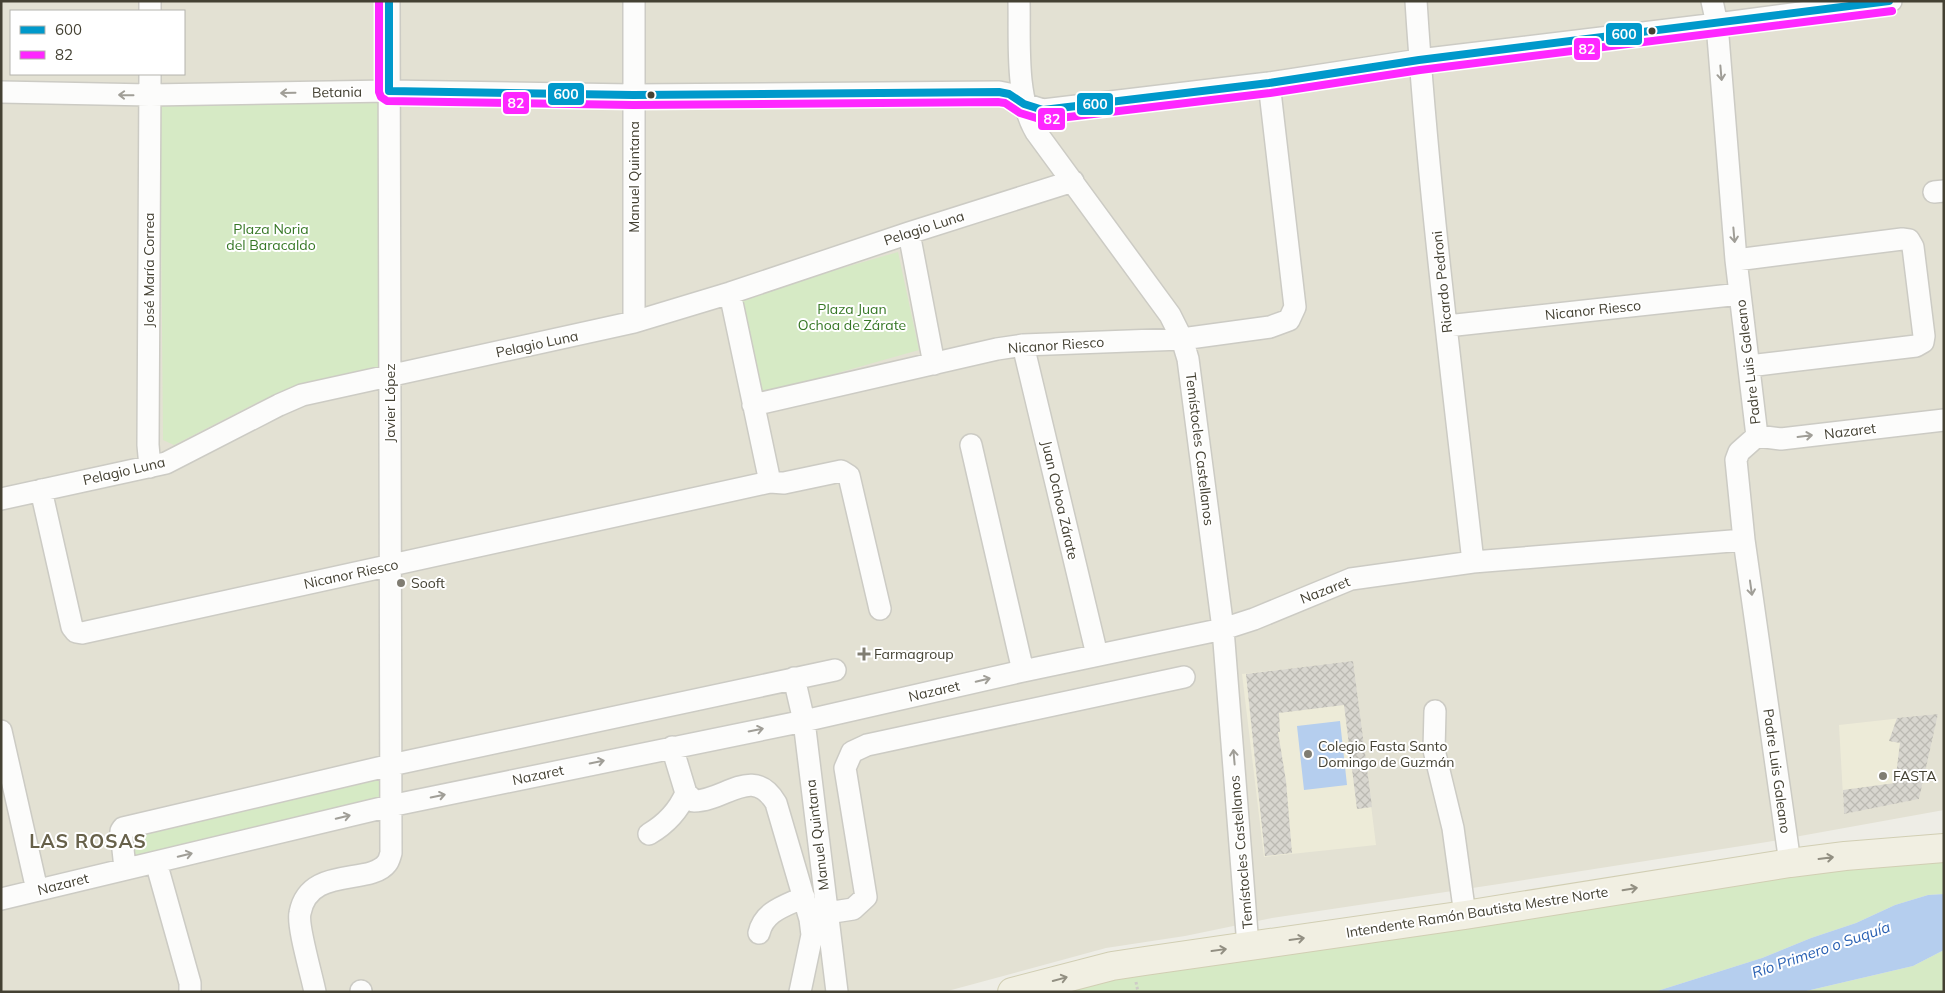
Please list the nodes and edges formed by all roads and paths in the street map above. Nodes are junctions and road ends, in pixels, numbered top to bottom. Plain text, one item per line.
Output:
1 (389, 1) edge
2 (634, 1) edge
3 (1019, 1) edge
4 (1416, 1) edge
5 (1712, 1) edge
6 (1891, 1) edge
7 (1717, 24) junction
8 (1419, 60) junction
9 (150, 75) edge
10 (1269, 83) junction
11 (389, 91) junction
12 (1, 92) edge
13 (150, 95) junction
14 (634, 95) junction
15 (1024, 104) junction
16 (1073, 181) junction
17 (909, 232) junction
18 (1736, 260) junction
19 (730, 293) junction
20 (1740, 294) junction
21 (634, 322) junction
22 (1446, 326) junction
23 (1182, 339) junction
24 (1023, 344) junction
25 (934, 364) junction
26 (1749, 366) junction
27 (390, 376) junction
28 (753, 405) junction
29 (1944, 420) edge
30 (1757, 436) junction
31 (971, 445) dead end
32 (150, 467) junction
33 (770, 482) junction
34 (41, 490) junction
35 (1, 499) edge
36 (1744, 540) junction
37 (1473, 562) junction
38 (391, 565) junction
39 (880, 609) dead end
40 (1223, 629) junction
41 (1097, 655) junction
42 (835, 670) dead end
43 (1023, 671) junction
44 (1184, 677) dead end
45 (794, 678) junction
46 (1435, 710) dead end
47 (804, 721) junction
48 (1, 731) edge
49 (672, 747) junction
50 (391, 765) junction
51 (686, 793) junction
52 (390, 806) junction
53 (648, 834) dead end
54 (1944, 848) edge
55 (156, 862) junction
56 (1790, 863) junction
57 (125, 868) junction
58 (37, 890) junction
59 (804, 897) junction
60 (1, 899) edge
61 (827, 913) junction
62 (1465, 915) junction
63 (759, 933) dead end
64 (1248, 946) junction
65 (190, 992) edge
66 (315, 992) edge
67 (800, 992) edge
68 (836, 992) edge
69 (1012, 992) edge

1 - 11 street, Javier López
2 - 14 street, Manuel Quintana
3 - 15 street, Temístocles Castellanos
4 - 8 street, Ricardo Pedroni
5 - 7 street, Padre Luis Galeano
6 - 7 street, Betania
7 - 8 street, Betania
7 -> 18 street, Padre Luis Galeano
8 - 10 street, Betania
8 - 22 street, Ricardo Pedroni
9 - 13 street, José María Correa
10 - 15 street, Betania
10 - 23 street, Nicanor Riesco
11 -> 13 street, Betania
11 - 14 street, Betania
11 - 27 street, Javier López
13 -> 12 street, Betania
13 - 32 street, José María Correa
14 - 15 street, Betania
14 - 21 street, Manuel Quintana
15 - 16 street, Temístocles Castellanos
16 - 17 street, Pelagio Luna
16 - 23 street, Temístocles Castellanos
17 - 19 street, Pelagio Luna
17 - 25 street
18 - 20 street, Padre Luis Galeano
18 - 26 street
19 - 21 street, Pelagio Luna
19 - 28 street
20 - 22 street, Nicanor Riesco
20 - 26 street, Padre Luis Galeano
21 - 27 street, Pelagio Luna
22 - 37 street, Ricardo Pedroni
23 - 24 street, Nicanor Riesco
23 - 40 street, Temístocles Castellanos
24 - 25 street, Nicanor Riesco
24 - 41 street, Juan Ochoa Zárate
25 - 28 street, Nicanor Riesco
26 - 30 street, Padre Luis Galeano
27 - 32 street, Pelagio Luna
27 - 38 street, Javier López
28 - 33 street
30 -> 29 street, Nazaret
30 - 36 street, Padre Luis Galeano
31 - 43 street
32 - 34 street, Pelagio Luna
33 - 38 street, Nicanor Riesco
33 - 39 street, Nicanor Riesco
34 - 35 street, Pelagio Luna
34 - 38 street, Nicanor Riesco
36 - 37 street, Nazaret
36 -> 56 street, Padre Luis Galeano
37 - 40 street, Nazaret
38 - 50 street, Javier López
40 - 41 street, Nazaret
64 -> 40 street, Temístocles Castellanos
41 - 43 street, Nazaret
42 - 45 street
47 -> 43 street, Nazaret
44 - 61 street
45 - 47 street, Manuel Quintana
45 - 50 street
46 - 62 street
49 -> 47 street, Nazaret
47 - 61 street, Manuel Quintana
48 - 58 street
49 - 51 street
52 -> 49 street, Nazaret
50 - 52 street, Javier López
50 - 57 street
51 - 53 street
51 - 59 street
55 -> 52 street, Nazaret
52 - 66 street, Javier López
56 -> 54 main road, Intendente Ramón Bautista Mestre Norte
55 - 57 street, Nazaret
55 - 65 street
62 -> 56 main road, Intendente Ramón Bautista Mestre Norte
57 - 58 street, Nazaret
58 - 60 street, Nazaret
59 - 63 street
59 - 67 street
61 - 68 street, Manuel Quintana
64 -> 62 main road, Intendente Ramón Bautista Mestre Norte
69 -> 64 main road, Intendente Ramón Bautista Mestre Norte

